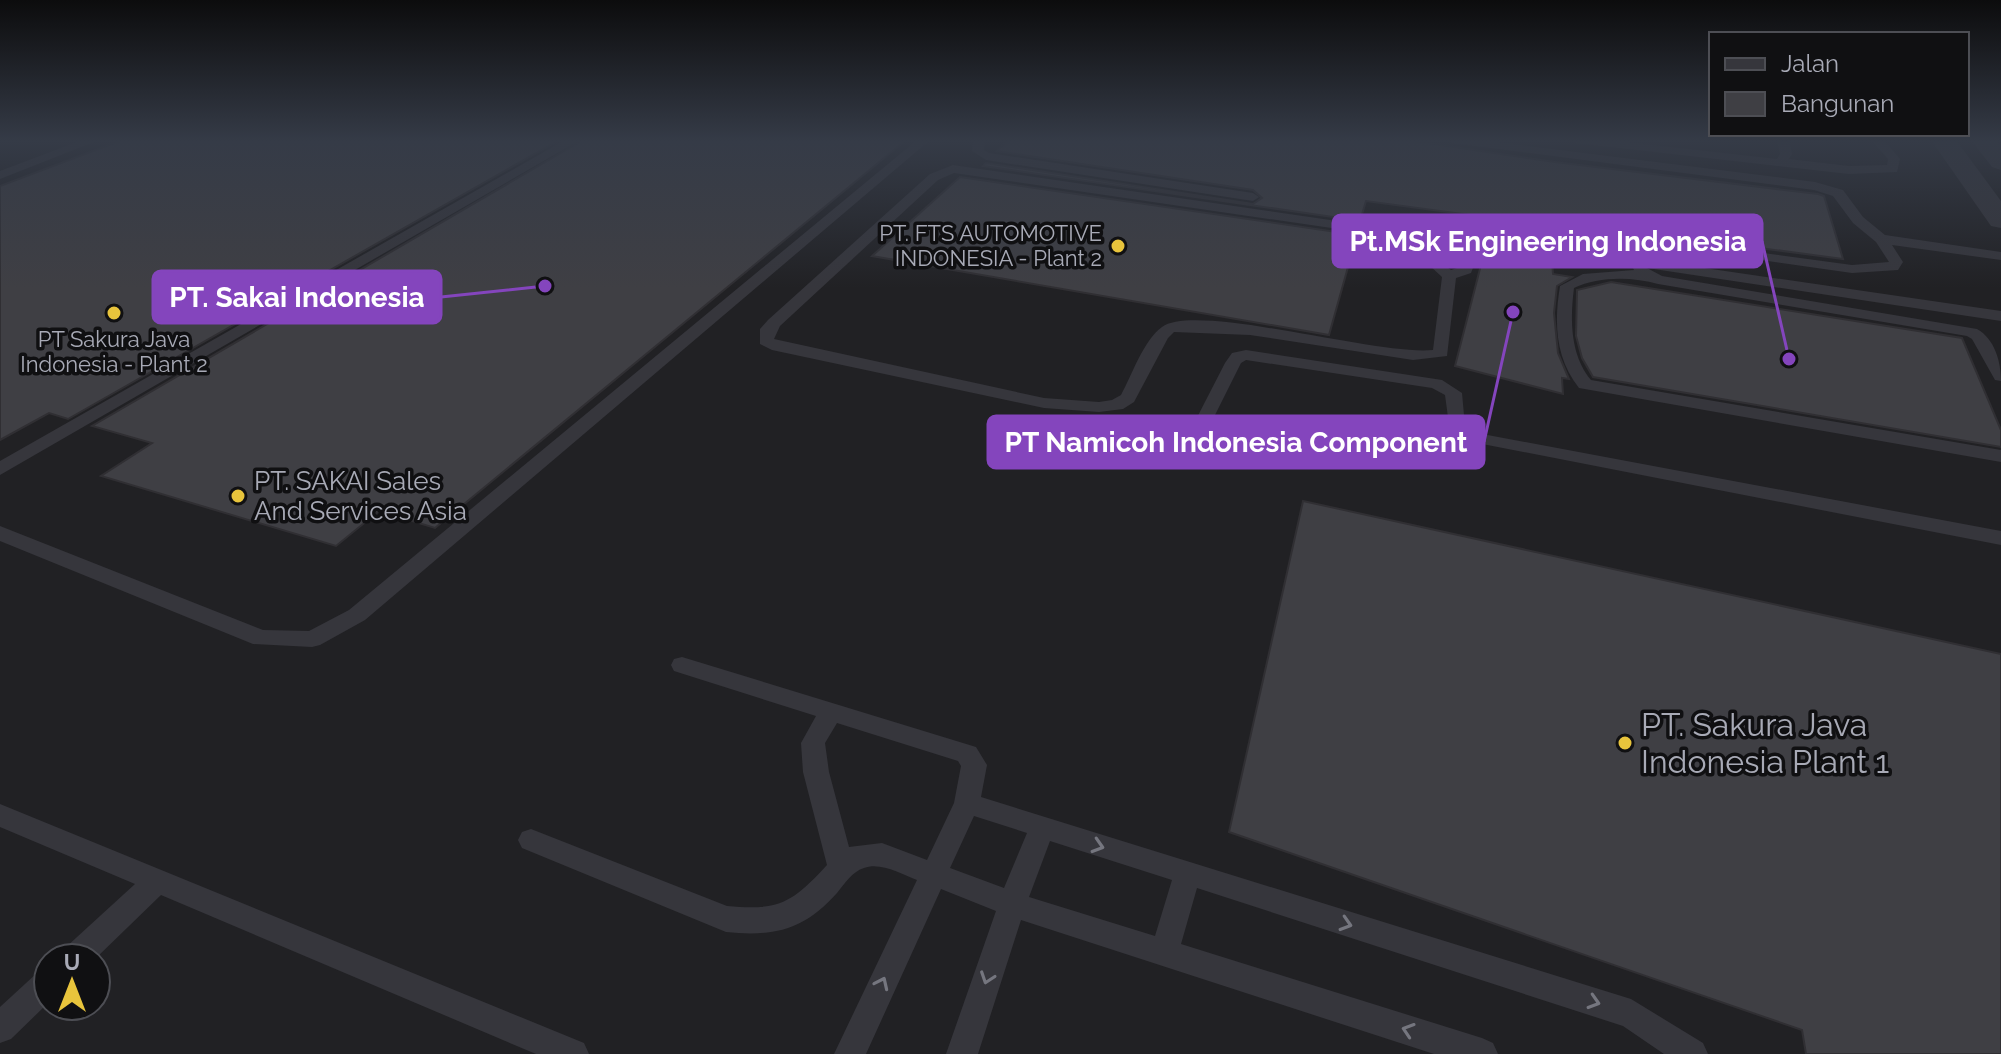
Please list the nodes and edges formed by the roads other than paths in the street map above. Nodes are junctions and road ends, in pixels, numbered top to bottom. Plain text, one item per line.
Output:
1 (488, 189) edge
2 (865, 189) edge
3 (921, 189) edge
4 (1093, 189) edge
5 (1200, 189) edge
6 (1825, 189) edge
7 (1979, 189) edge
8 (1263, 199) dead end
9 (1325, 208) dead end
10 (2001, 220) edge
11 (1564, 228) dead end
12 (1433, 238) junction
13 (1881, 239) junction
14 (1475, 245) junction
15 (1577, 256) junction
16 (2001, 256) edge
17 (1640, 268) junction
18 (1449, 276) junction
19 (2001, 316) edge
20 (2001, 376) edge
21 (1197, 435) dead end
22 (2001, 456) edge
23 (0, 469) edge
24 (2001, 538) edge
25 (4, 539) edge
26 (682, 665) dead end
27 (831, 712) junction
28 (967, 803) junction
29 (0, 815) edge
30 (1042, 828) junction
31 (531, 840) dead end
32 (841, 868) junction
33 (1188, 874) junction
34 (931, 875) junction
35 (158, 880) junction
36 (1012, 904) junction
37 (92, 942) edge
38 (1164, 953) junction
39 (32, 998) edge
40 (0, 1028) edge
41 (573, 1054) edge
42 (850, 1054) edge
43 (962, 1054) edge
44 (1482, 1054) edge
45 (1692, 1054) edge

1 - 23 lane
2 - 25 lane
3 - 18 lane
4 - 12 lane
5 - 8 lane
6 - 13 lane
7 - 10 street
9 - 15 lane
11 - 13 lane
12 - 14 lane
12 - 18 lane
13 - 16 lane
14 - 15 lane
14 - 18 lane
15 - 17 lane
17 - 19 lane
17 - 20 lane
17 - 22 lane
21 - 24 lane
26 - 27 lane
27 - 28 lane
27 - 32 lane
28 - 30 lane
28 - 34 lane
29 - 35 lane
30 -> 33 lane
30 - 36 lane
31 - 32 lane
32 - 34 lane
33 - 38 lane
33 -> 45 lane
34 - 36 lane
42 -> 34 lane
35 - 37 lane
35 - 41 lane
36 - 38 lane
36 -> 43 lane
44 -> 38 lane
39 - 40 lane

